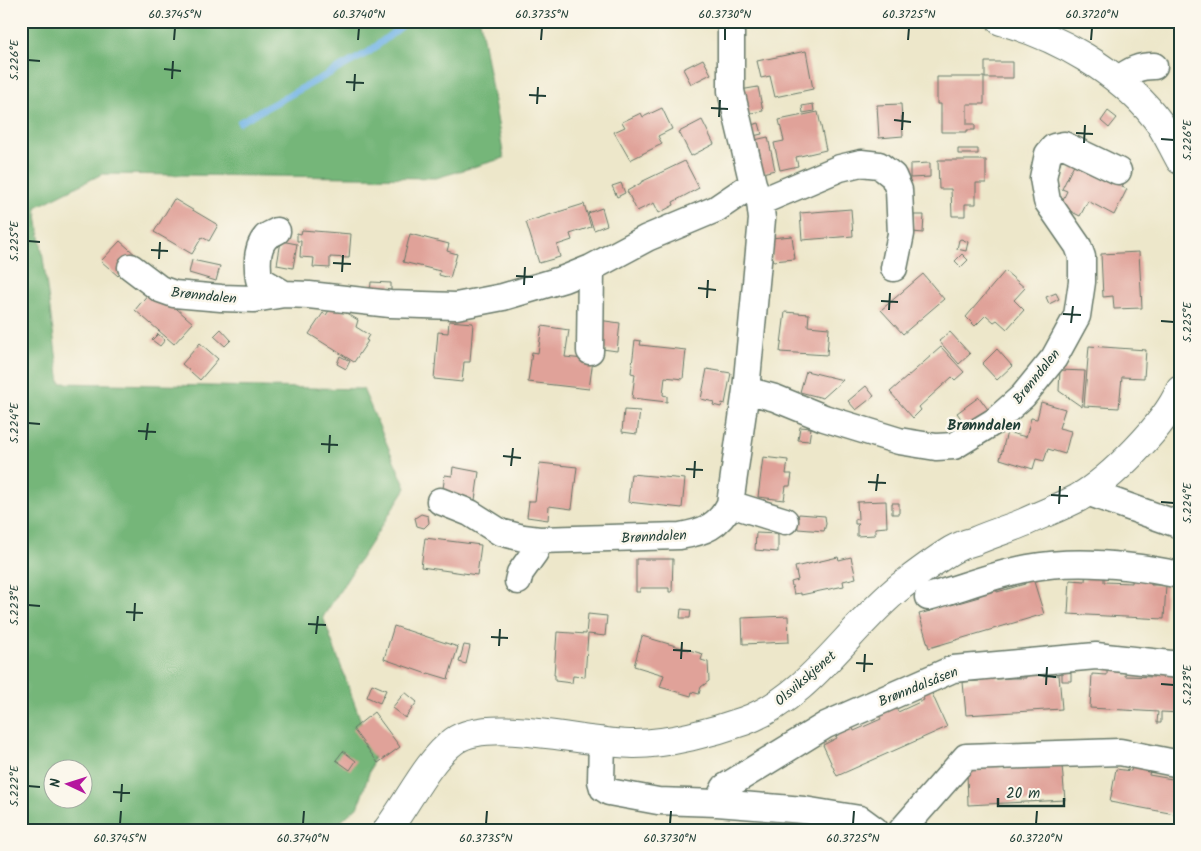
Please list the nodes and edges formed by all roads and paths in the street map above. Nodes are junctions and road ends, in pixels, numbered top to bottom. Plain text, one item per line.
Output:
1 (730, 21) edge
2 (1001, 21) edge
3 (1154, 66) dead end
4 (1119, 79) junction
5 (1180, 160) edge
6 (1118, 171) dead end
7 (756, 193) junction
8 (277, 231) dead end
9 (131, 267) dead end
10 (590, 268) junction
11 (894, 268) dead end
12 (284, 294) junction
13 (590, 351) dead end
14 (746, 390) junction
15 (1180, 390) edge
16 (1087, 492) junction
17 (440, 501) dead end
18 (730, 504) junction
19 (785, 521) dead end
20 (1180, 525) edge
21 (539, 540) junction
22 (1180, 575) edge
23 (518, 581) dead end
24 (928, 597) dead end
25 (1180, 665) edge
26 (602, 741) junction
27 (1180, 764) edge
28 (717, 803) junction
29 (387, 830) edge
30 (875, 830) edge
31 (902, 830) edge

1 - 7 street
2 - 4 main road
3 - 4 street
4 - 5 main road
6 - 14 street, Brønndalen
7 - 10 street, Brønndalen
7 - 11 street, Brønndalen
7 - 14 street
8 - 12 street, Brønndalen
9 - 12 street, Brønndalen
10 - 12 street, Brønndalen
10 - 13 street
14 - 18 street
15 - 16 main road, Olsvikskjenet
16 - 20 street
16 - 26 main road, Olsvikskjenet
17 - 21 street, Brønndalen
18 - 19 street
18 - 21 street, Brønndalen
21 - 23 street
22 - 24 street
25 - 28 street, Brønndalsåsen
26 - 28 street
26 - 29 main road, Olsvikskjenet
27 - 31 street
28 - 30 street

